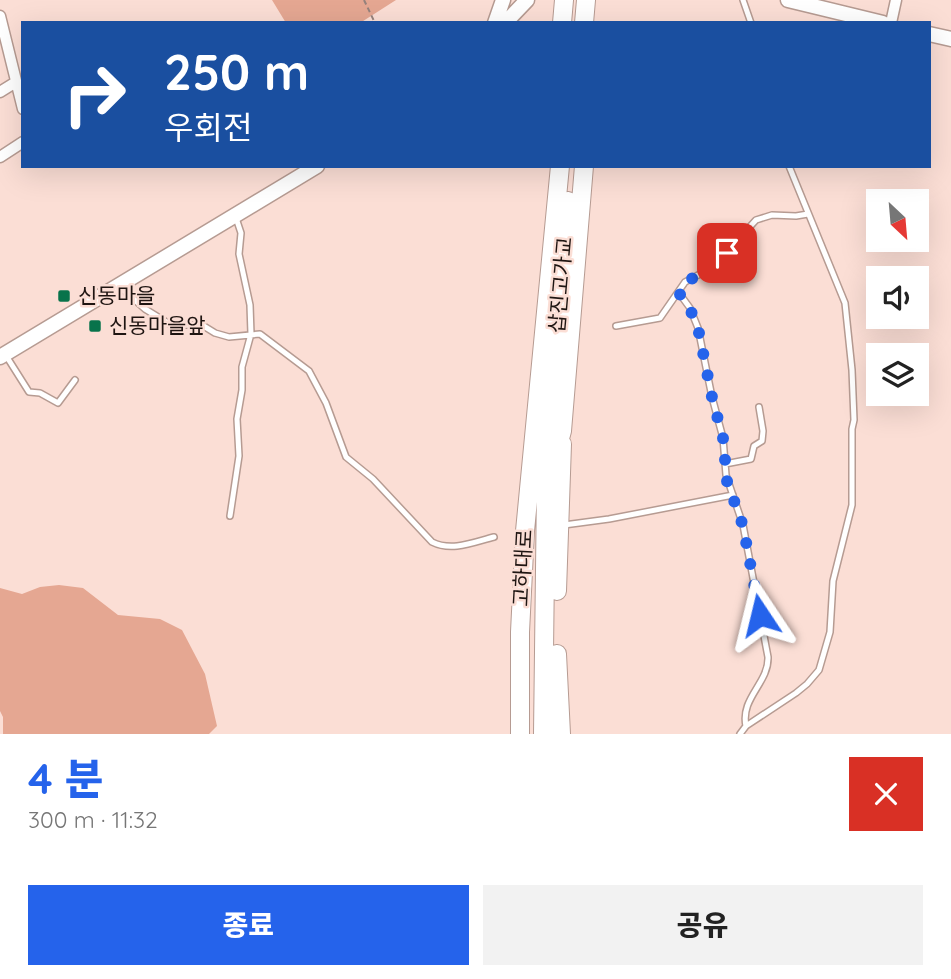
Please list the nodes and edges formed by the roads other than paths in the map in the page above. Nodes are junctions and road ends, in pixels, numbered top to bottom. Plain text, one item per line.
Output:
1 (503, 0) edge
2 (527, 0) edge
3 (564, 0) edge
4 (576, 0) edge
5 (586, 0) edge
6 (598, 0) edge
7 (743, 0) edge
8 (788, 0) edge
9 (896, 0) edge
10 (0, 16) edge
11 (496, 21) edge
12 (507, 21) edge
13 (562, 21) edge
14 (573, 21) edge
15 (584, 21) edge
16 (596, 21) edge
17 (750, 21) edge
18 (875, 21) edge
19 (891, 21) edge
20 (931, 34) edge
21 (951, 39) edge
22 (16, 82) junction
23 (0, 92) edge
24 (21, 101) edge
25 (21, 143) edge
26 (0, 157) edge
27 (314, 168) edge
28 (549, 168) edge
29 (560, 168) edge
30 (571, 168) edge
31 (584, 168) edge
32 (790, 168) edge
33 (807, 214) junction
34 (235, 215) junction
35 (118, 285) junction
36 (679, 293) junction
37 (616, 326) dead end
38 (251, 334) junction
39 (3, 356) edge
40 (75, 380) dead end
41 (544, 402) junction
42 (759, 407) dead end
43 (562, 431) junction
44 (725, 464) junction
45 (546, 488) junction
46 (733, 495) junction
47 (230, 516) dead end
48 (564, 525) dead end
49 (525, 531) junction
50 (494, 537) dead end
51 (746, 726) junction
52 (520, 734) edge
53 (544, 734) edge
54 (561, 734) edge
55 (740, 734) edge

1 - 11 street
2 - 12 street
3 - 13 highway
4 - 14 highway
5 - 15 highway
6 - 16 highway
7 - 17 lane
8 - 18 street
9 - 19 street
10 - 22 street
20 - 21 street
22 - 23 street
22 - 24 street
25 - 26 street
27 - 34 street
28 - 49 highway
29 - 41 highway, 삽진고가교
30 - 41 highway, 삽진고가교
31 - 43 highway
32 - 33 lane
33 - 36 lane
33 - 51 lane
34 - 35 street
34 - 38 lane
35 - 38 lane
35 - 39 street
36 - 37 lane
36 - 44 lane
38 - 47 lane
38 - 50 lane
39 - 40 lane
41 - 45 highway, 고하대로
41 - 49 highway, 고하대로
42 - 44 lane
43 - 45 highway
43 - 54 highway
44 - 46 lane
45 - 53 highway, 고하대로
46 - 48 lane
46 - 51 lane
49 - 52 highway, 고하대로
51 - 55 lane

